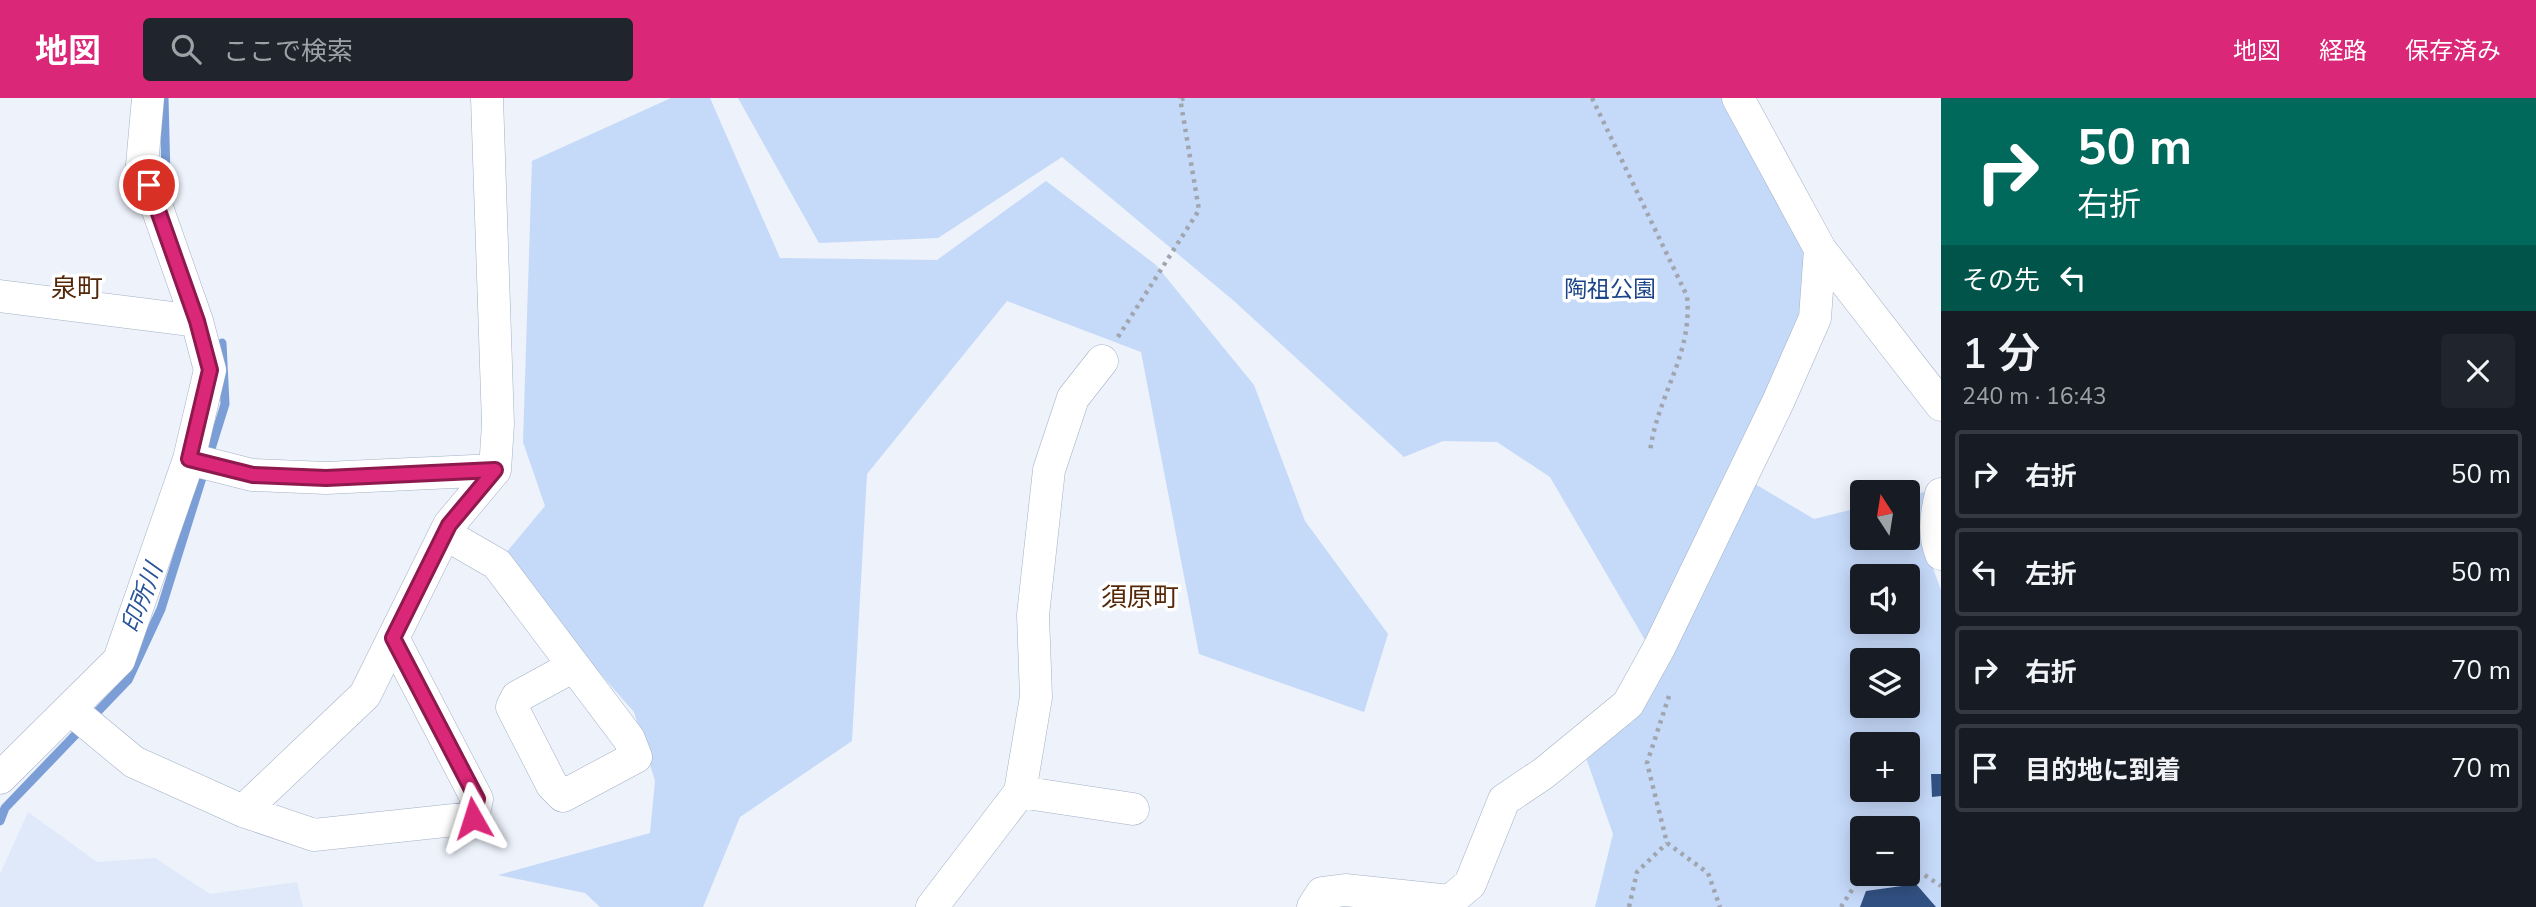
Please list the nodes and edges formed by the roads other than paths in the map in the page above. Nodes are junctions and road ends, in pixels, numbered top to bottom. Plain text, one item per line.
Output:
1 (148, 98) edge
2 (486, 98) edge
3 (1738, 98) edge
4 (1820, 249) junction
5 (0, 296) edge
6 (197, 321) junction
7 (1102, 361) road end
8 (1941, 405) edge
9 (202, 462) junction
10 (495, 470) junction
11 (1941, 494) edge
12 (445, 534) junction
13 (1941, 554) edge
14 (393, 638) junction
15 (572, 667) dead end
16 (71, 710) junction
17 (0, 778) edge
18 (1020, 792) junction
19 (1133, 809) dead end
20 (243, 811) junction
21 (932, 907) edge
22 (1313, 907) edge

1 - 6 street
2 - 10 street
3 - 4 street
4 - 8 street
4 - 22 street
5 - 6 street
6 - 9 street
7 - 18 street
9 - 10 street
9 - 16 street
10 - 12 street
11 - 13 street
12 - 14 street
12 - 15 street
14 - 20 street
14 - 20 street
16 - 17 street
16 - 20 street
18 - 19 street
18 - 21 street

